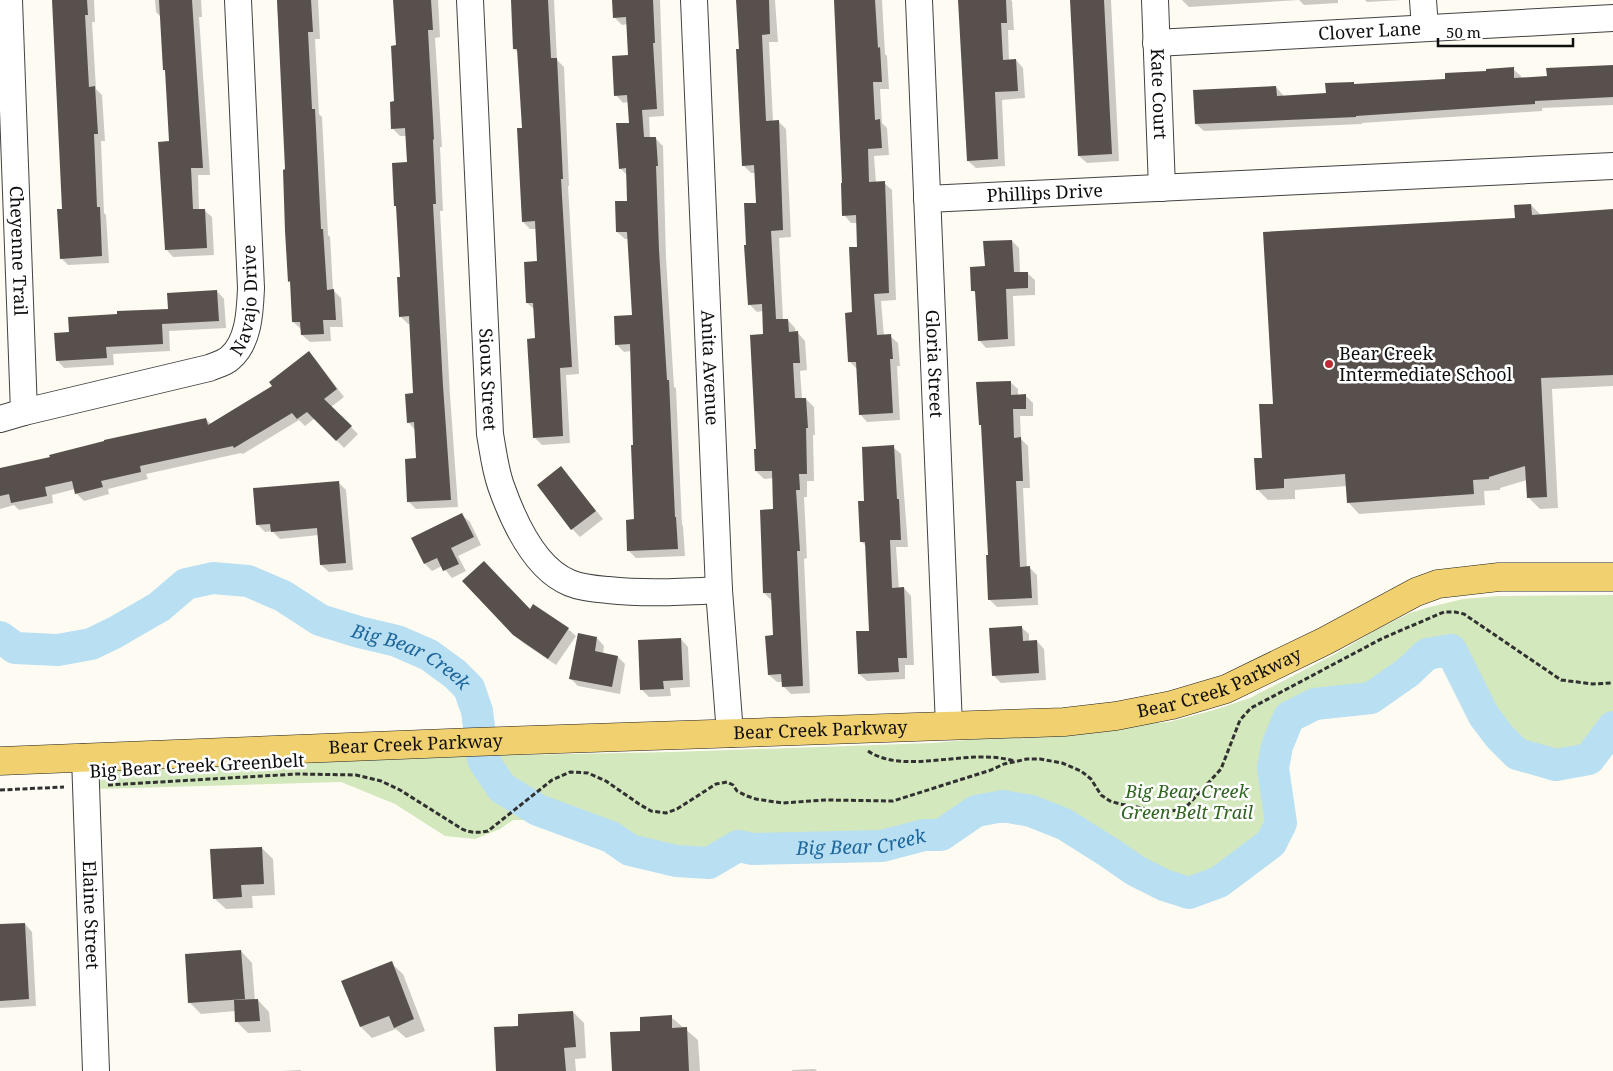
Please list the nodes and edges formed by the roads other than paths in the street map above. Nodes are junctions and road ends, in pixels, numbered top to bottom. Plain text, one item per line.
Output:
1 (9, 0) edge
2 (238, 0) edge
3 (470, 0) edge
4 (694, 0) edge
5 (919, 0) edge
6 (1155, 0) edge
7 (1423, 0) edge
8 (1613, 18) edge
9 (1425, 28) junction
10 (1156, 42) junction
11 (1613, 166) edge
12 (1162, 188) junction
13 (927, 199) junction
14 (12, 416) edge
15 (1613, 577) edge
16 (719, 590) junction
17 (949, 726) junction
18 (730, 734) junction
19 (85, 758) junction
20 (0, 761) edge
21 (96, 1071) edge

1 - 14 street, Cheyenne Trail
2 - 14 street, Navajo Drive
3 - 16 street, Sioux Street
4 - 16 street, Anita Avenue
5 - 13 street, Gloria Street
6 - 10 street, Kate Court
7 - 9 street
8 - 9 street, Clover Lane
9 - 10 street, Clover Lane
10 - 12 street, Kate Court
11 - 12 street, Phillips Drive
12 - 13 street, Phillips Drive
13 - 17 street, Gloria Street
15 - 17 main road, Bear Creek Parkway
16 - 18 street, Anita Avenue
17 - 18 main road, Bear Creek Parkway
18 - 19 main road, Bear Creek Parkway
19 - 20 main road, Bear Creek Parkway
19 - 21 street, Elaine Street

